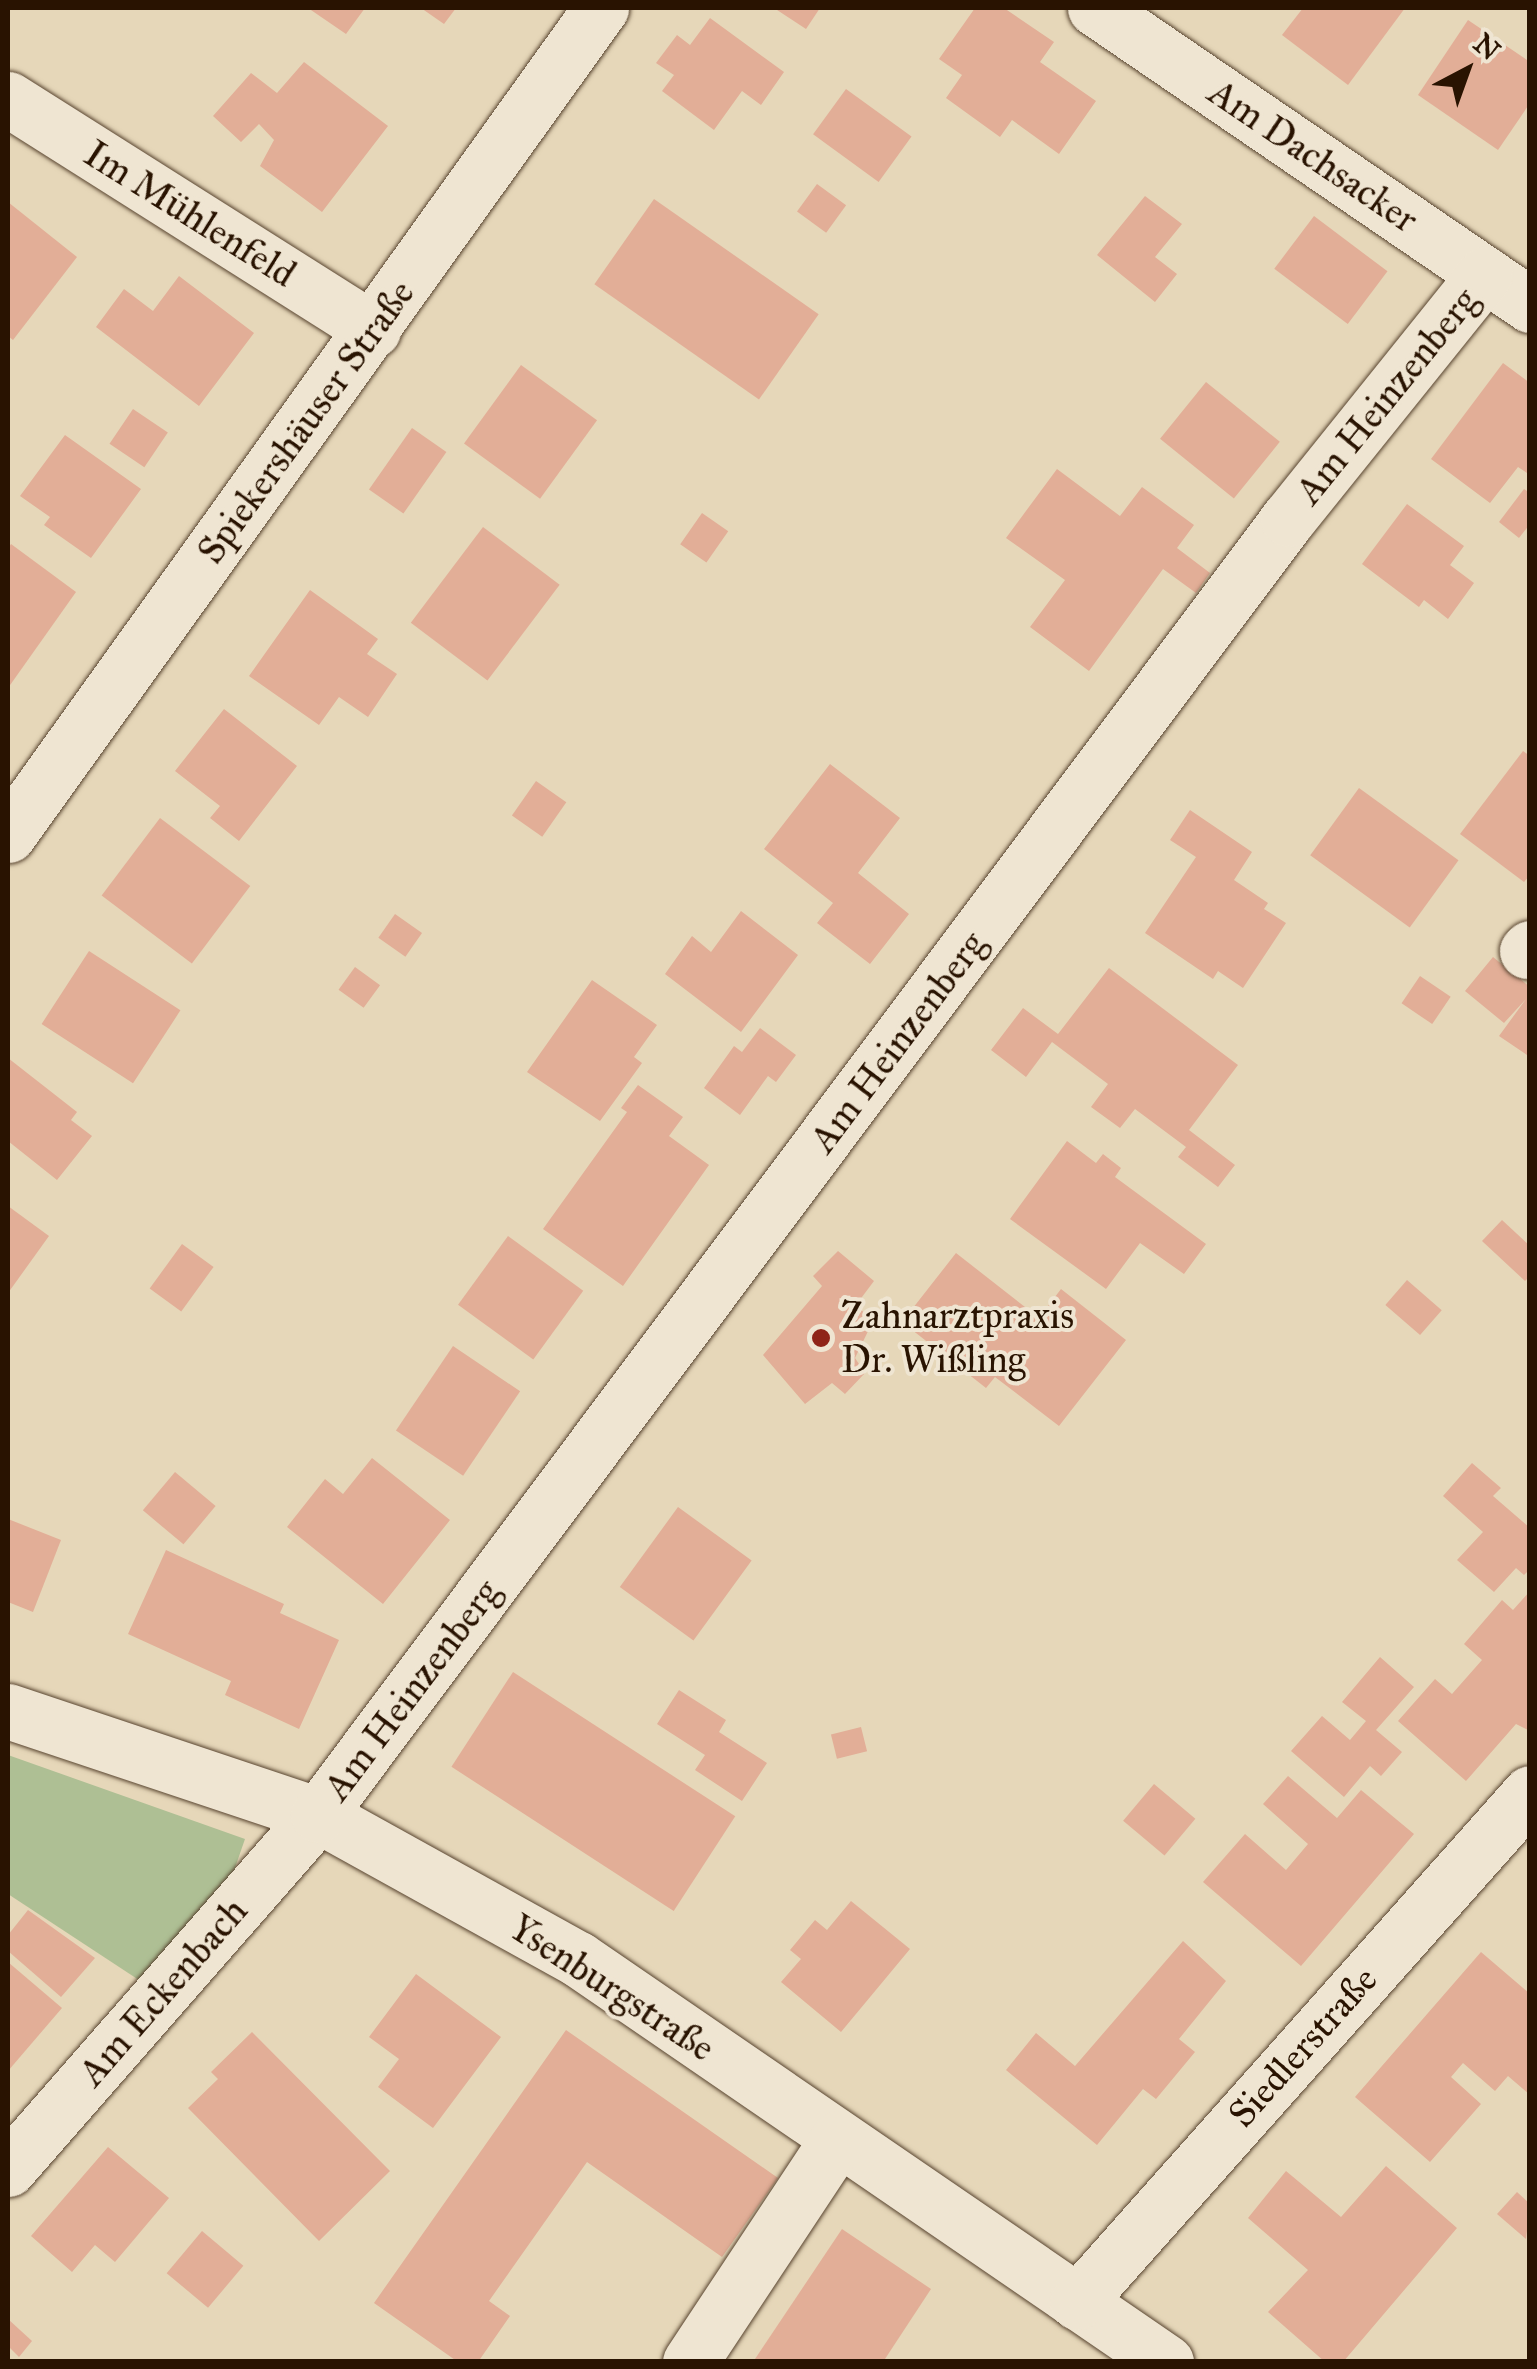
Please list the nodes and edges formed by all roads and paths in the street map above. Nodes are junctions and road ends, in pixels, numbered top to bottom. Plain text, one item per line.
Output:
1 (601, 8) edge
2 (1095, 8) edge
3 (8, 99) edge
4 (1486, 274) junction
5 (1530, 305) edge
6 (373, 330) junction
7 (8, 835) edge
8 (8, 1711) edge
9 (1530, 1793) edge
10 (318, 1815) junction
11 (838, 2138) junction
12 (8, 2169) edge
13 (1078, 2302) junction
14 (690, 2362) edge
15 (1166, 2362) edge

1 - 6 street, Spiekershäuser Straße
2 - 4 street, Am Dachsacker
3 - 6 street, Im Mühlenfeld
4 - 5 street, Am Dachsacker
4 - 10 street, Am Heinzenberg
6 - 7 street, Spiekershäuser Straße
8 - 10 street, Ysenburgstraße
9 - 13 street, Siedlerstraße
10 - 11 street, Ysenburgstraße
10 - 12 street, Am Eckenbach
11 - 13 street, Ysenburgstraße
11 - 14 street
13 - 15 street, Ysenburgstraße

